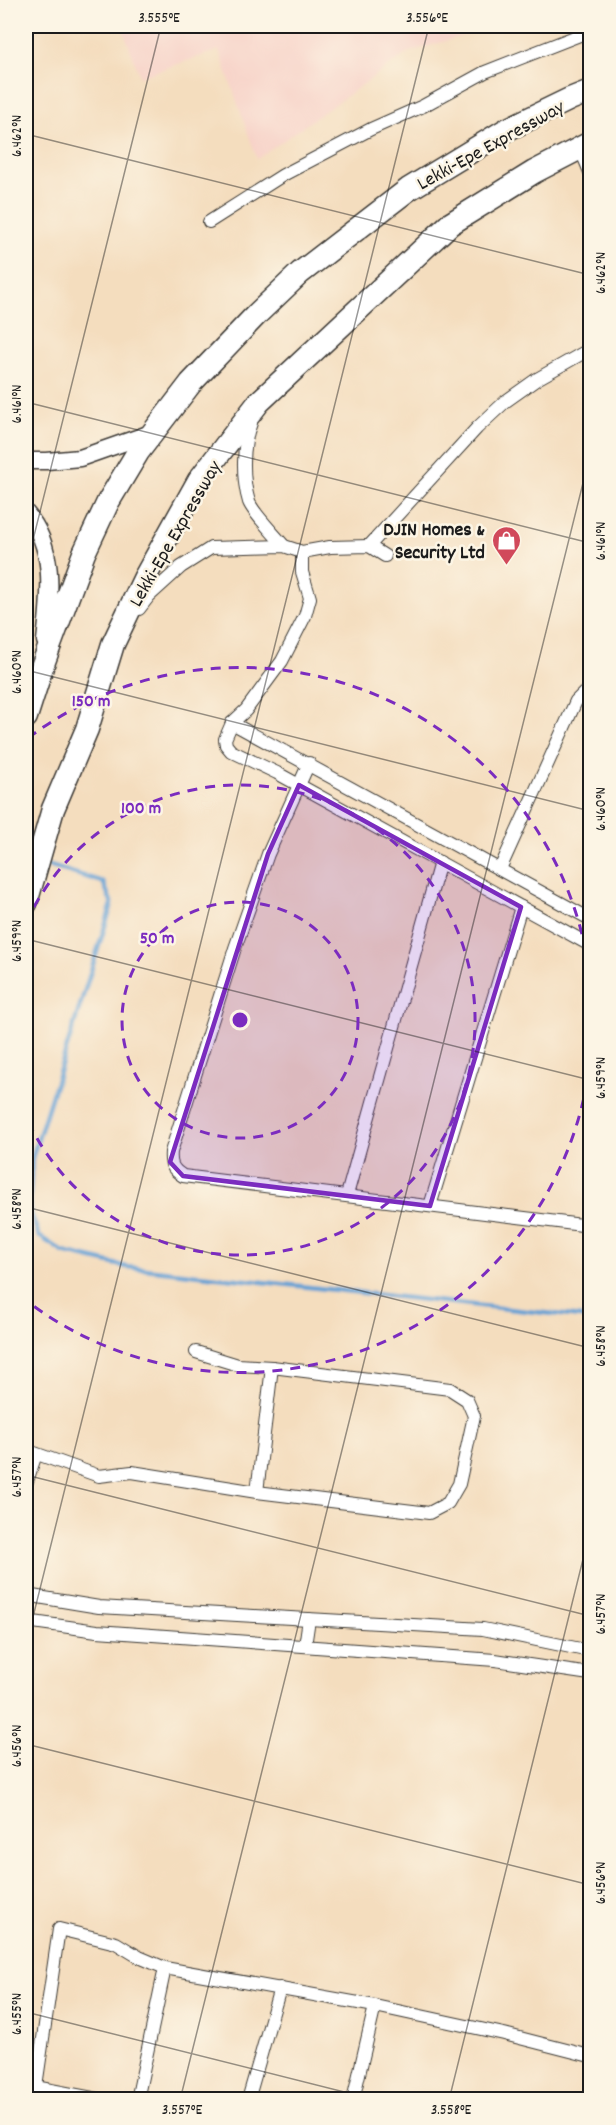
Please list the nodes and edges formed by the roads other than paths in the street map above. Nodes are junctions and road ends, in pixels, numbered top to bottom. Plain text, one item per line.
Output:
1 (591, 31) edge
2 (591, 91) edge
3 (585, 146) edge
4 (591, 172) edge
5 (209, 222) dead end
6 (591, 349) edge
7 (259, 402) junction
8 (155, 432) junction
9 (26, 461) edge
10 (26, 513) edge
11 (284, 546) junction
12 (369, 546) junction
13 (302, 552) junction
14 (385, 556) dead end
15 (113, 644) junction
16 (43, 664) junction
17 (591, 687) edge
18 (26, 717) edge
19 (232, 723) junction
20 (309, 763) junction
21 (299, 785) junction
22 (440, 862) junction
23 (500, 869) junction
24 (28, 893) edge
25 (521, 907) junction
26 (591, 919) edge
27 (591, 945) edge
28 (346, 1195) junction
29 (430, 1206) junction
30 (591, 1226) edge
31 (196, 1352) dead end
32 (272, 1367) junction
33 (31, 1452) edge
34 (26, 1484) edge
35 (256, 1492) junction
36 (26, 1595) edge
37 (309, 1619) junction
38 (26, 1621) edge
39 (304, 1646) junction
40 (591, 1651) edge
41 (591, 1674) edge
42 (165, 1968) junction
43 (280, 1988) junction
44 (375, 2006) junction
45 (591, 2056) edge
46 (35, 2093) edge
47 (103, 2100) edge
48 (137, 2100) edge
49 (248, 2100) edge
50 (353, 2100) edge

1 - 5 street
2 - 8 highway, Lekki-Epe Expressway
3 - 4 street
3 - 7 highway, Lekki-Epe Expressway
6 - 12 street
7 - 11 street
7 - 15 highway, Lekki-Epe Expressway
8 - 9 street
8 - 16 highway, Lekki-Epe Expressway
10 - 16 street
11 - 13 street
11 - 15 street
12 - 13 street
12 - 14 street
13 - 19 street
15 - 24 highway, Lekki-Epe Expressway
16 - 18 highway, Lekki-Epe Expressway
17 - 23 street
19 - 20 street
19 - 21 street
20 - 21 street
20 - 23 street
21 - 22 street
21 - 28 street
22 - 25 street
22 - 28 street
23 - 26 street
25 - 27 street
25 - 29 street
28 - 29 street
29 - 30 street
31 - 32 street
32 - 35 street
32 - 35 street
33 - 34 street
33 - 35 street
36 - 37 street
37 - 39 street
37 - 40 street
38 - 39 street
39 - 41 street
42 - 43 street
42 - 46 street
42 - 48 street
43 - 44 street
43 - 49 street
44 - 45 street
44 - 50 street
46 - 47 street

